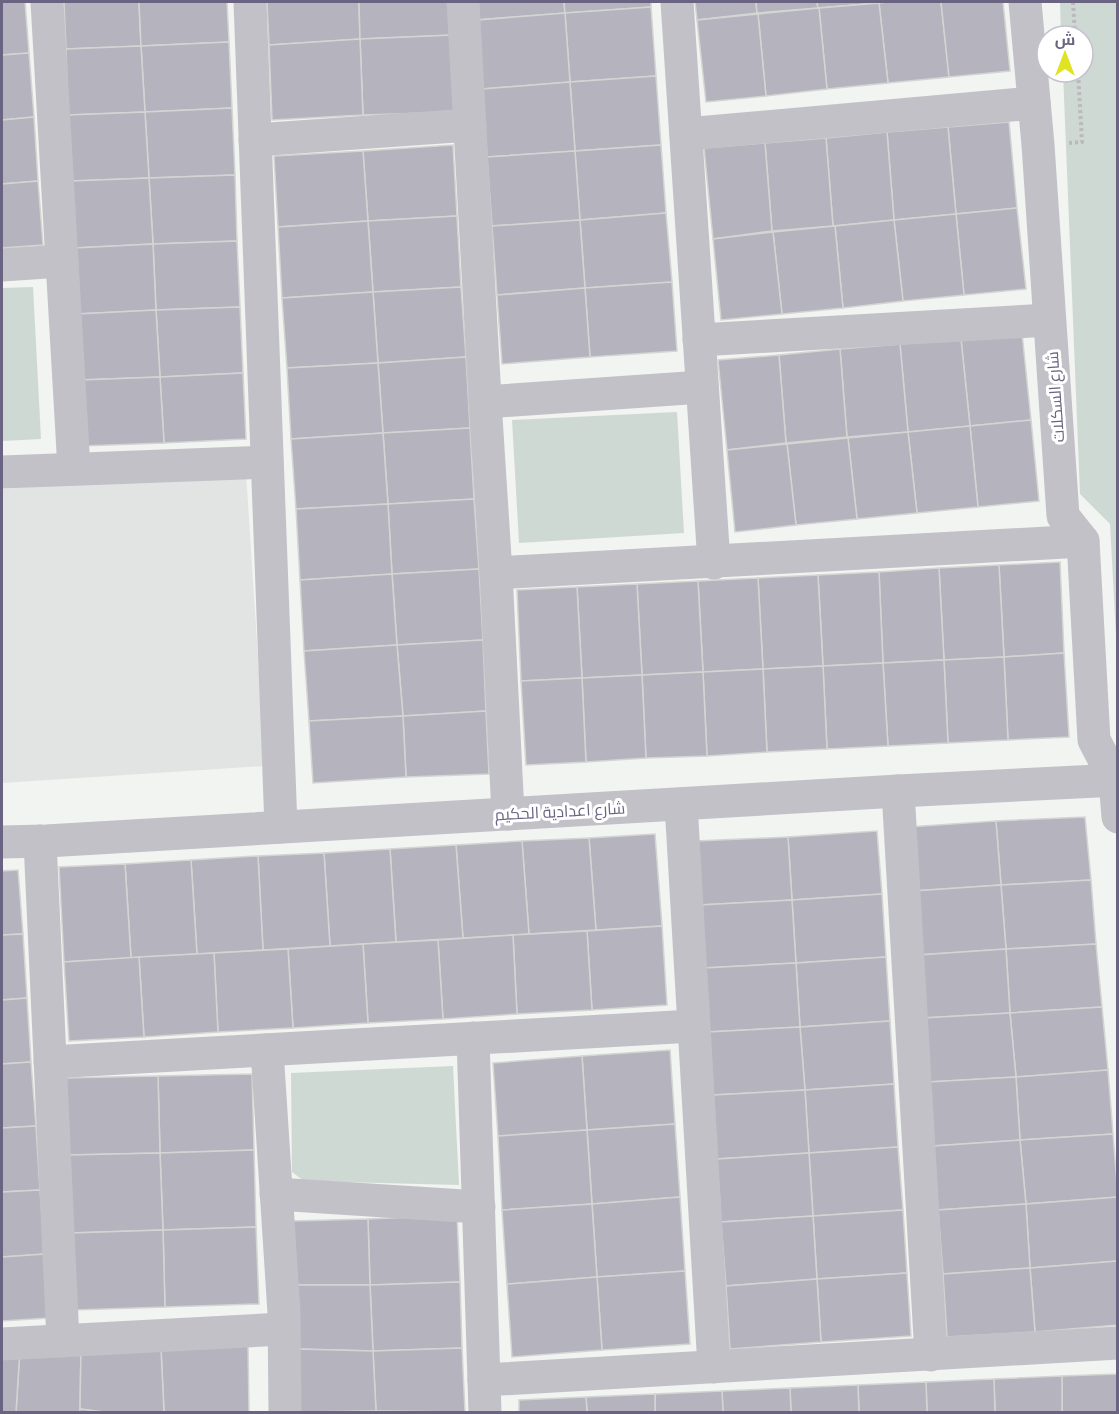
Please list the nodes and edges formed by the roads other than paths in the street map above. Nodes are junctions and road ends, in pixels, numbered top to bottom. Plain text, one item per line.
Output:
1 (47, 2) edge
2 (250, 2) edge
3 (463, 2) edge
4 (677, 2) edge
5 (1025, 2) edge
6 (1034, 103) junction
7 (470, 125) junction
8 (686, 134) junction
9 (255, 140) junction
10 (62, 261) junction
11 (2, 265) edge
12 (1049, 320) junction
13 (699, 340) junction
14 (702, 387) junction
15 (485, 402) junction
16 (267, 462) junction
17 (74, 470) junction
18 (2, 472) edge
19 (1083, 542) junction
20 (714, 563) junction
21 (496, 573) junction
22 (1117, 780) edge
23 (898, 791) junction
24 (681, 804) junction
25 (508, 814) junction
26 (1118, 817) edge
27 (281, 827) junction
28 (40, 841) junction
29 (2, 842) edge
30 (693, 1026) junction
31 (473, 1038) junction
32 (267, 1050) junction
33 (50, 1062) junction
34 (276, 1194) junction
35 (479, 1207) junction
36 (283, 1329) junction
37 (63, 1341) junction
38 (1118, 1343) edge
39 (2, 1344) edge
40 (931, 1355) junction
41 (714, 1367) junction
42 (484, 1380) junction
43 (285, 1413) edge
44 (485, 1413) edge

1 - 10 street
2 - 9 street
3 - 7 street
4 - 8 street
5 - 6 street, شارع السكلات
6 - 8 street
6 - 12 street, شارع السكلات
7 - 9 street
7 - 15 street
8 - 13 street
9 - 16 street
10 - 11 street
10 - 17 street
12 - 13 street
12 - 19 street, شارع السكلات
13 - 14 street
14 - 15 street
14 - 20 street
15 - 21 street
16 - 17 street
16 - 27 street
17 - 18 street
19 - 20 street
19 - 22 street
20 - 21 street
21 - 25 street
22 - 23 street, شارع اعدادية الحكيم
22 - 26 street
23 - 24 street, شارع اعدادية الحكيم
23 - 40 street
24 - 25 street, شارع اعدادية الحكيم
24 - 30 street
25 - 27 street, شارع اعدادية الحكيم
27 - 28 street, شارع اعدادية الحكيم
28 - 29 street, شارع اعدادية الحكيم
28 - 33 street
30 - 31 street
30 - 41 street
31 - 32 street
31 - 35 street
32 - 33 street
32 - 34 street
33 - 37 street
34 - 35 street
34 - 36 street
35 - 42 street
36 - 37 street
36 - 43 street
37 - 39 street
38 - 40 street
40 - 41 street
41 - 42 street
42 - 44 street

